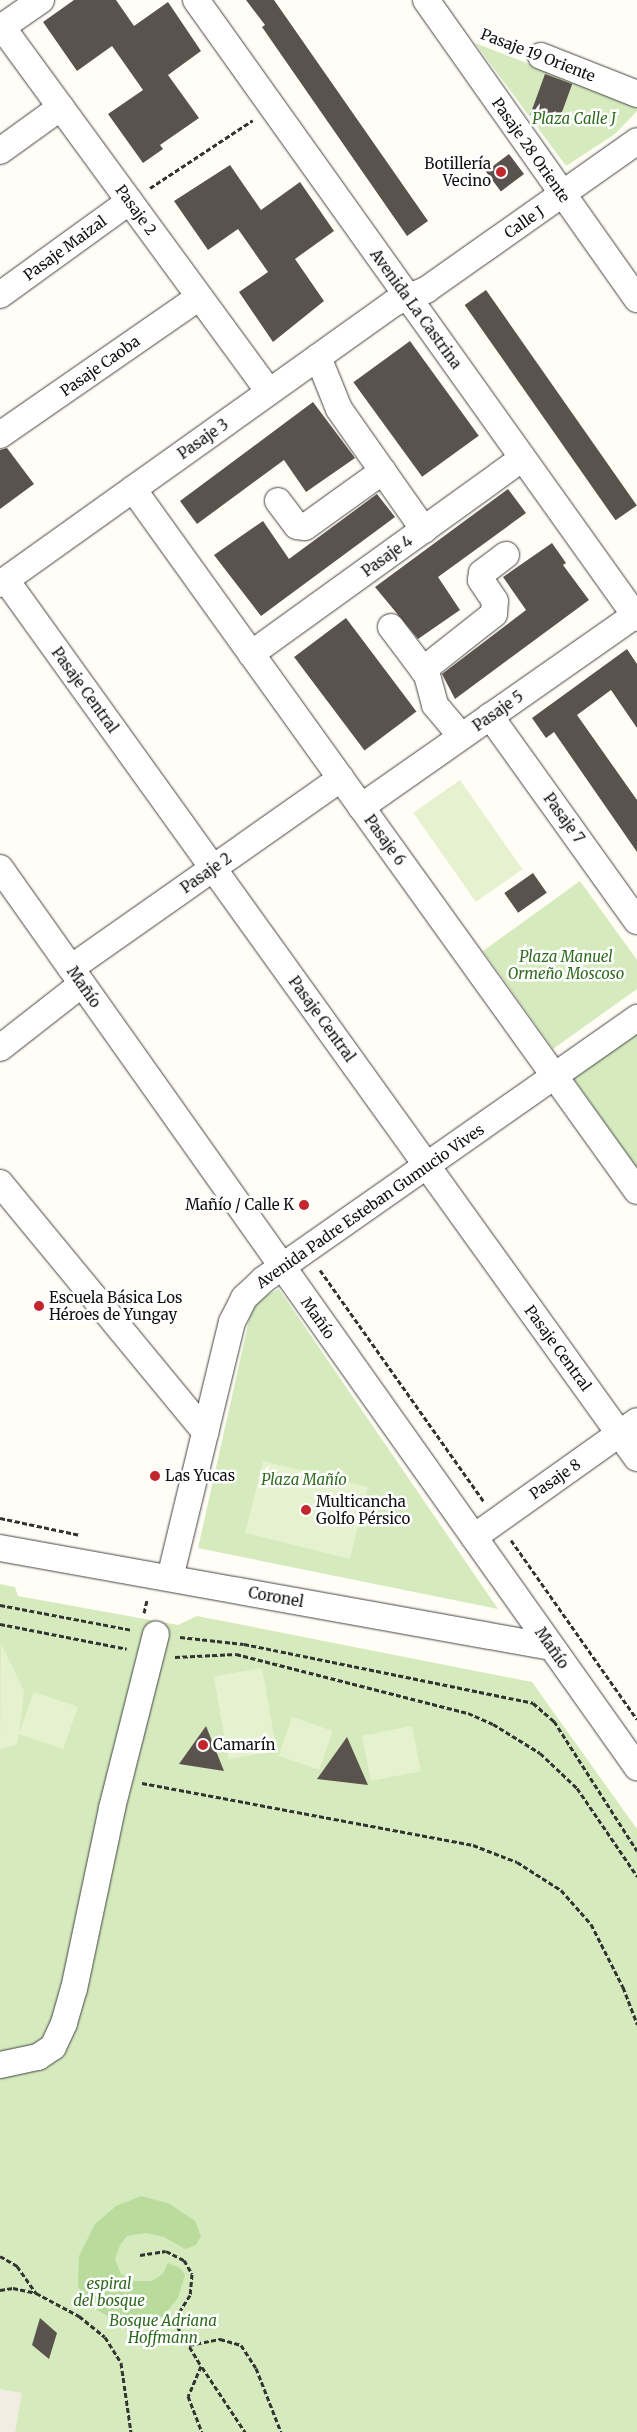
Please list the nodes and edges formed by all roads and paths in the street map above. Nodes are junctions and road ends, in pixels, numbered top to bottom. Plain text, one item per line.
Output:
1 (41, 0) edge
2 (196, 0) edge
3 (426, 0) edge
4 (472, 30) dead end
5 (541, 56) joint
6 (637, 94) edge
7 (61, 107) junction
8 (272, 107) junction
9 (637, 141) edge
10 (0, 150) edge
11 (563, 195) junction
12 (130, 202) junction
13 (0, 295) edge
14 (199, 297) junction
15 (408, 297) junction
16 (637, 299) edge
17 (318, 357) junction
18 (269, 392) junction
19 (0, 435) edge
20 (523, 458) junction
21 (382, 471) junction
22 (133, 489) junction
23 (278, 502) dead end
24 (424, 530) junction
25 (506, 555) dead end
26 (3, 582) edge
27 (636, 617) edge
28 (391, 627) dead end
29 (252, 654) junction
30 (424, 670) junction
31 (490, 716) junction
32 (461, 736) junction
33 (341, 778) junction
34 (361, 807) junction
35 (0, 868) edge
36 (213, 868) junction
37 (637, 921) edge
38 (76, 976) junction
39 (637, 1018) edge
40 (0, 1048) edge
41 (554, 1076) junction
42 (427, 1166) junction
43 (0, 1183) edge
44 (637, 1191) edge
45 (282, 1268) junction
46 (320, 1270) dead end
47 (628, 1427) edge
48 (205, 1432) junction
49 (637, 1458) edge
50 (497, 1520) junction
51 (474, 1537) junction
52 (0, 1548) edge
53 (170, 1578) junction
54 (147, 1600) dead end
55 (0, 1605) edge
56 (0, 1624) edge
57 (150, 1636) junction
58 (551, 1647) junction
59 (637, 1719) edge
60 (637, 1767) edge
61 (119, 1779) junction
62 (637, 1851) edge
63 (637, 1876) edge
64 (637, 2024) edge
65 (0, 2065) edge
66 (140, 2255) dead end
67 (0, 2256) edge
68 (0, 2290) edge
69 (36, 2293) junction
70 (189, 2346) junction
71 (201, 2366) junction
72 (131, 2432) edge
73 (202, 2432) edge
74 (245, 2432) edge
75 (281, 2432) edge

1 - 7 street, Pasaje 2
2 - 8 street, Avenida La Castrina
3 - 11 street, Pasaje 28 Oriente
4 - 5 path, Pasaje 19 Oriente
5 - 6 street, Pasaje 19 Oriente
7 - 10 street
7 - 12 street, Pasaje 2
8 - 12 path
8 - 15 street, Avenida La Castrina
9 - 11 street, Calle J
11 - 15 street, Calle J
11 - 16 street, Pasaje 28 Oriente
12 - 13 street, Pasaje Maizal
12 - 14 street, Pasaje 2
14 - 18 street, Pasaje 2
14 - 19 street, Pasaje Caoba
15 - 17 street, Pasaje 3
15 - 20 street, Avenida La Castrina
17 - 18 street, Pasaje 3
17 - 21 street
18 - 22 street, Pasaje 3
20 - 24 street, Pasaje 4
20 - 27 street, Avenida La Castrina
21 - 23 street
21 - 24 street
22 - 26 street, Pasaje 3
22 - 29 street, Pasaje 6
24 - 29 street, Pasaje 4
25 - 30 street
26 - 36 street, Pasaje Central
27 - 31 street, Pasaje 5
28 - 30 street
29 - 33 street, Pasaje 6
30 - 32 street
31 - 32 street, Pasaje 5
31 - 37 street, Pasaje 7
32 - 34 street, Pasaje 5
33 - 34 street, Pasaje 6
33 - 36 street, Pasaje 2
34 - 41 street, Pasaje 6
35 - 38 street, Mañío
36 - 38 street, Pasaje 2
36 - 42 street, Pasaje Central
38 - 40 street, Pasaje 2
38 - 45 street, Mañío
39 - 41 street, Avenida Padre Esteban Gumucio Vives
41 - 42 street, Avenida Padre Esteban Gumucio Vives
41 - 44 street, Pasaje 6
42 - 45 street, Avenida Padre Esteban Gumucio Vives
42 - 47 street, Pasaje Central
43 - 48 street
45 - 48 street, Avenida Padre Esteban Gumucio Vives
45 - 51 street, Mañío
46 - 50 path
47 - 49 street, Pasaje Central
47 - 50 street, Pasaje 8
48 - 53 street, Avenida Padre Esteban Gumucio Vives
50 - 51 street, Pasaje 8
50 - 59 path
51 - 58 street, Mañío
52 - 53 street, Coronel
53 - 58 street, Coronel
54 - 57 path
55 - 57 path
56 - 57 path
57 - 61 street
57 - 62 path
57 - 63 path
58 - 60 street, Mañío
61 - 64 path
61 - 65 street
66 - 70 path
67 - 69 path
68 - 69 path
69 - 72 path
70 - 71 path
70 - 75 path
71 - 73 path
71 - 74 path

